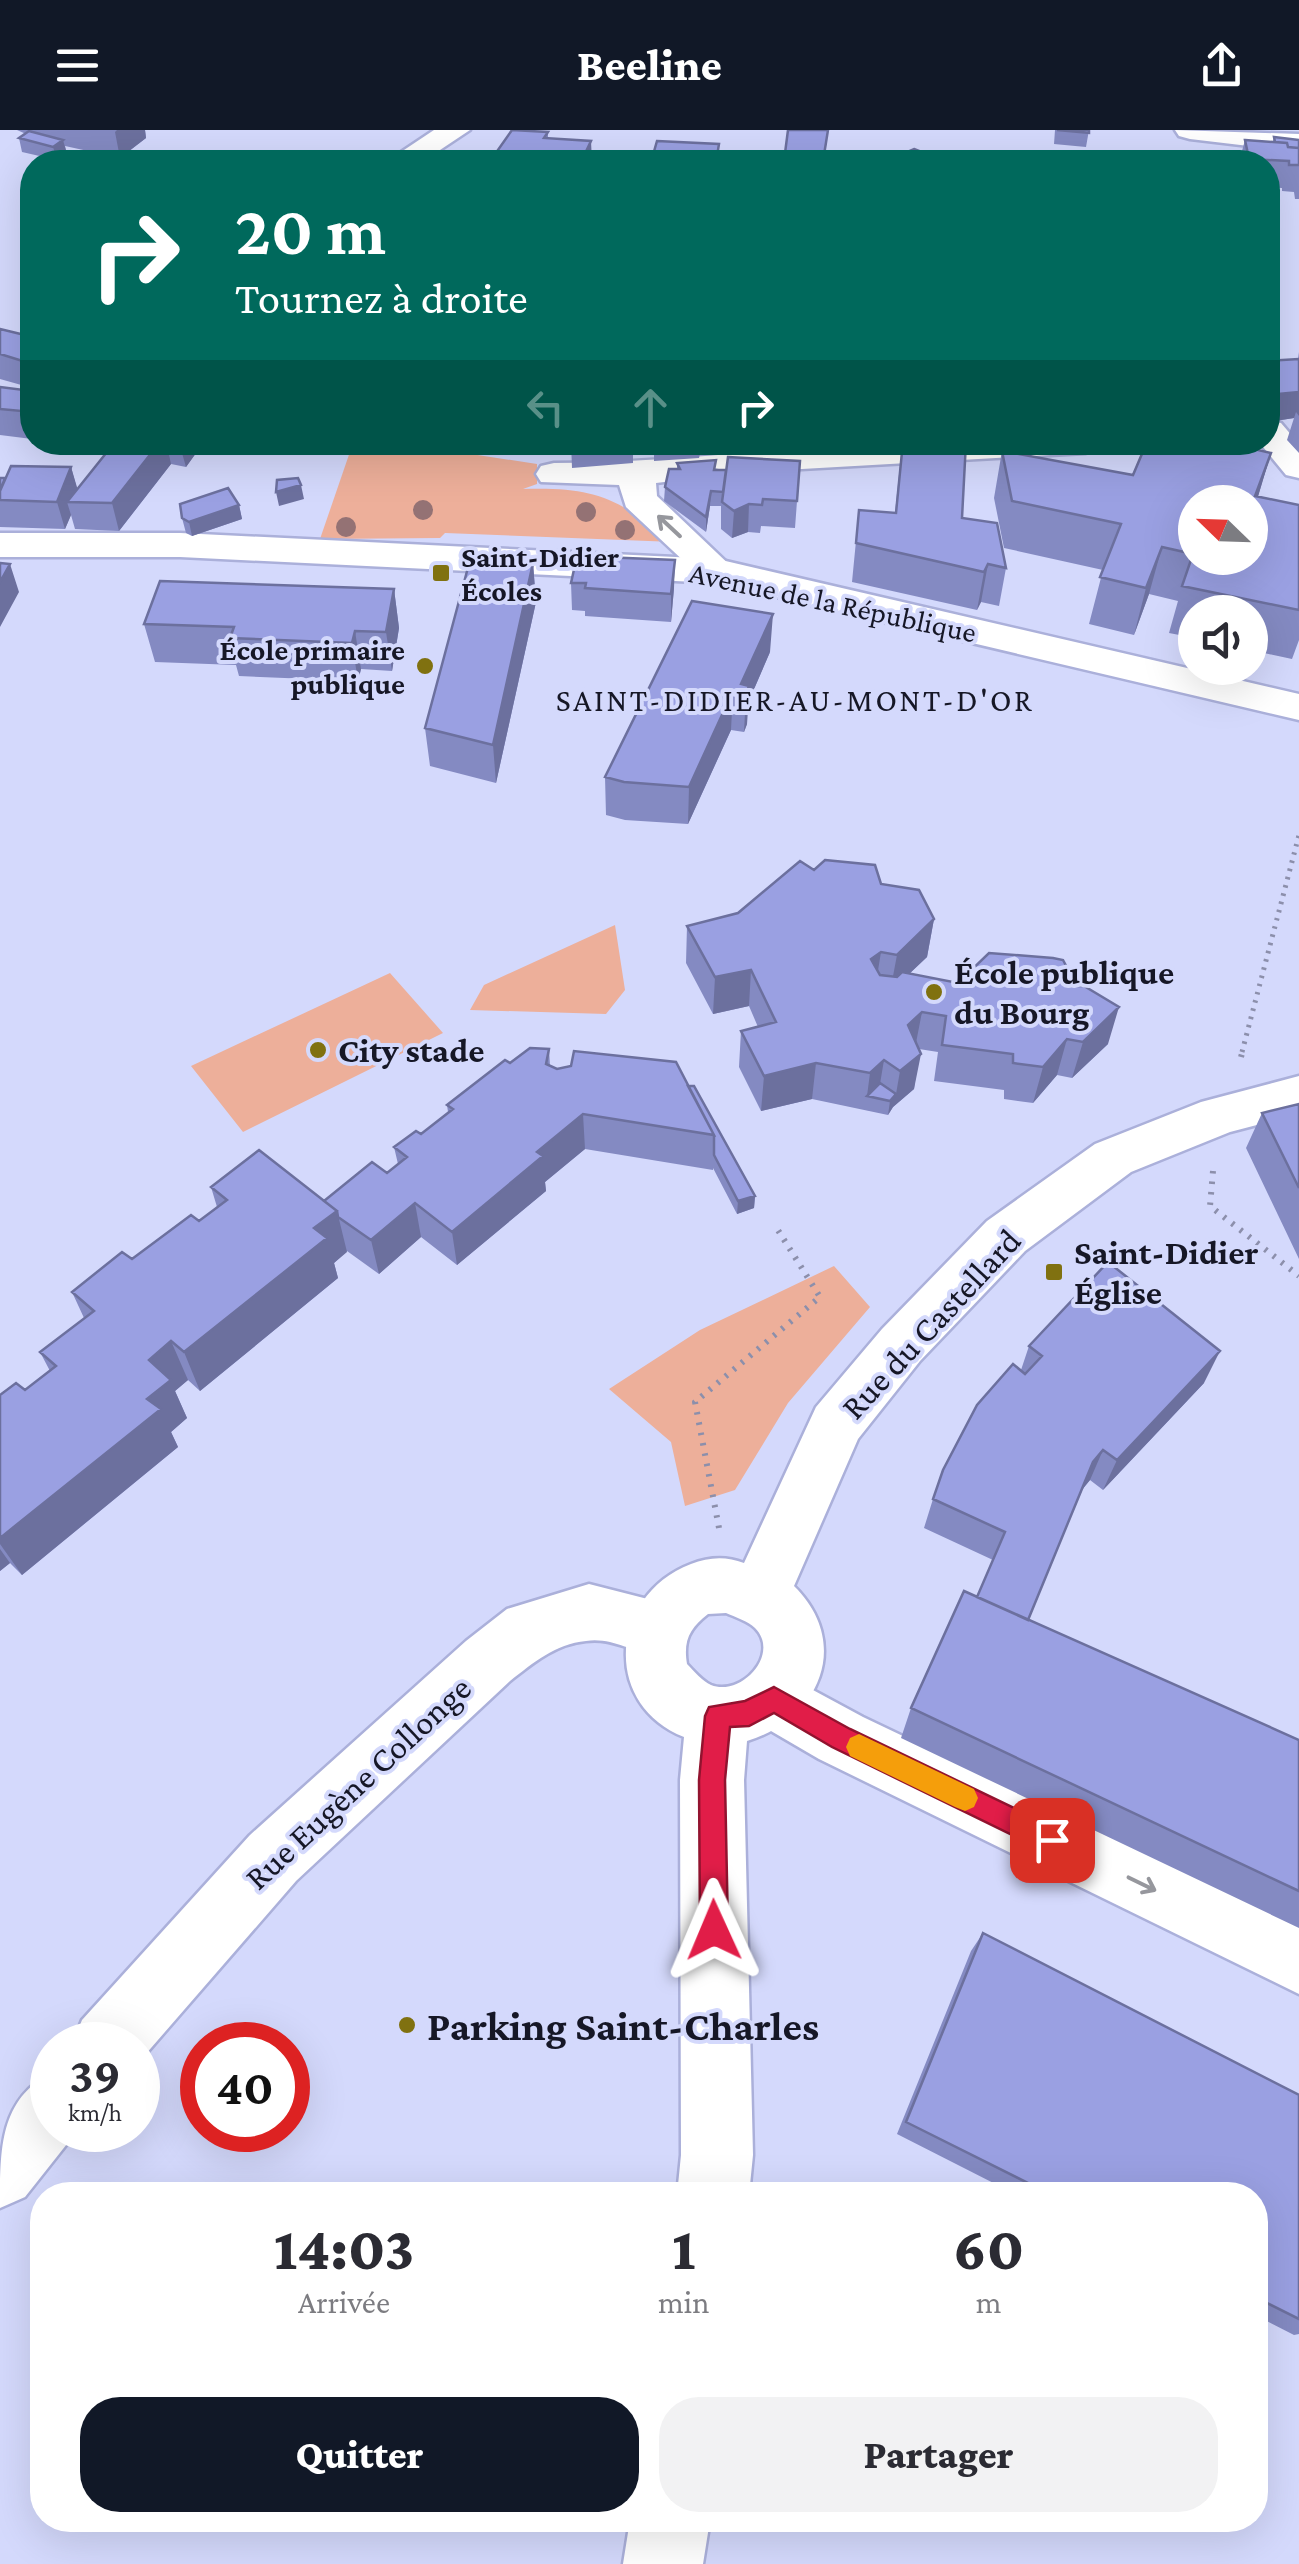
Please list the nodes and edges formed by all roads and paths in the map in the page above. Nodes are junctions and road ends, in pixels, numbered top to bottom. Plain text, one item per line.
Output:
1 (455, 130) edge
2 (1205, 131) edge
3 (1299, 143) edge
4 (421, 150) edge
5 (1280, 444) edge
6 (854, 455) edge
7 (1299, 467) edge
8 (554, 474) dead end
9 (636, 474) junction
10 (0, 544) edge
11 (717, 570) junction
12 (1299, 706) edge
13 (1299, 1095) edge
14 (776, 1227) dead end
15 (745, 1590) junction
16 (658, 1627) junction
17 (746, 1707) junction
18 (1299, 1960) edge
19 (127, 2022) edge
20 (30, 2134) edge
21 (0, 2172) edge
22 (714, 2182) edge
23 (668, 2532) edge
24 (663, 2564) edge

1 - 4 street
2 - 3 street
5 - 7 street
6 - 9 street
8 - 9 street
11 -> 9 street
10 - 11 street, Avenue de la République
11 - 12 street, Avenue de la République
13 - 15 street, Rue du Castellard
14 - 15 path
15 - 16 street
15 - 17 street
16 - 17 street
16 - 19 street, Rue Eugène Collonge
17 -> 18 street
17 - 22 street
20 - 21 street
23 - 24 street

